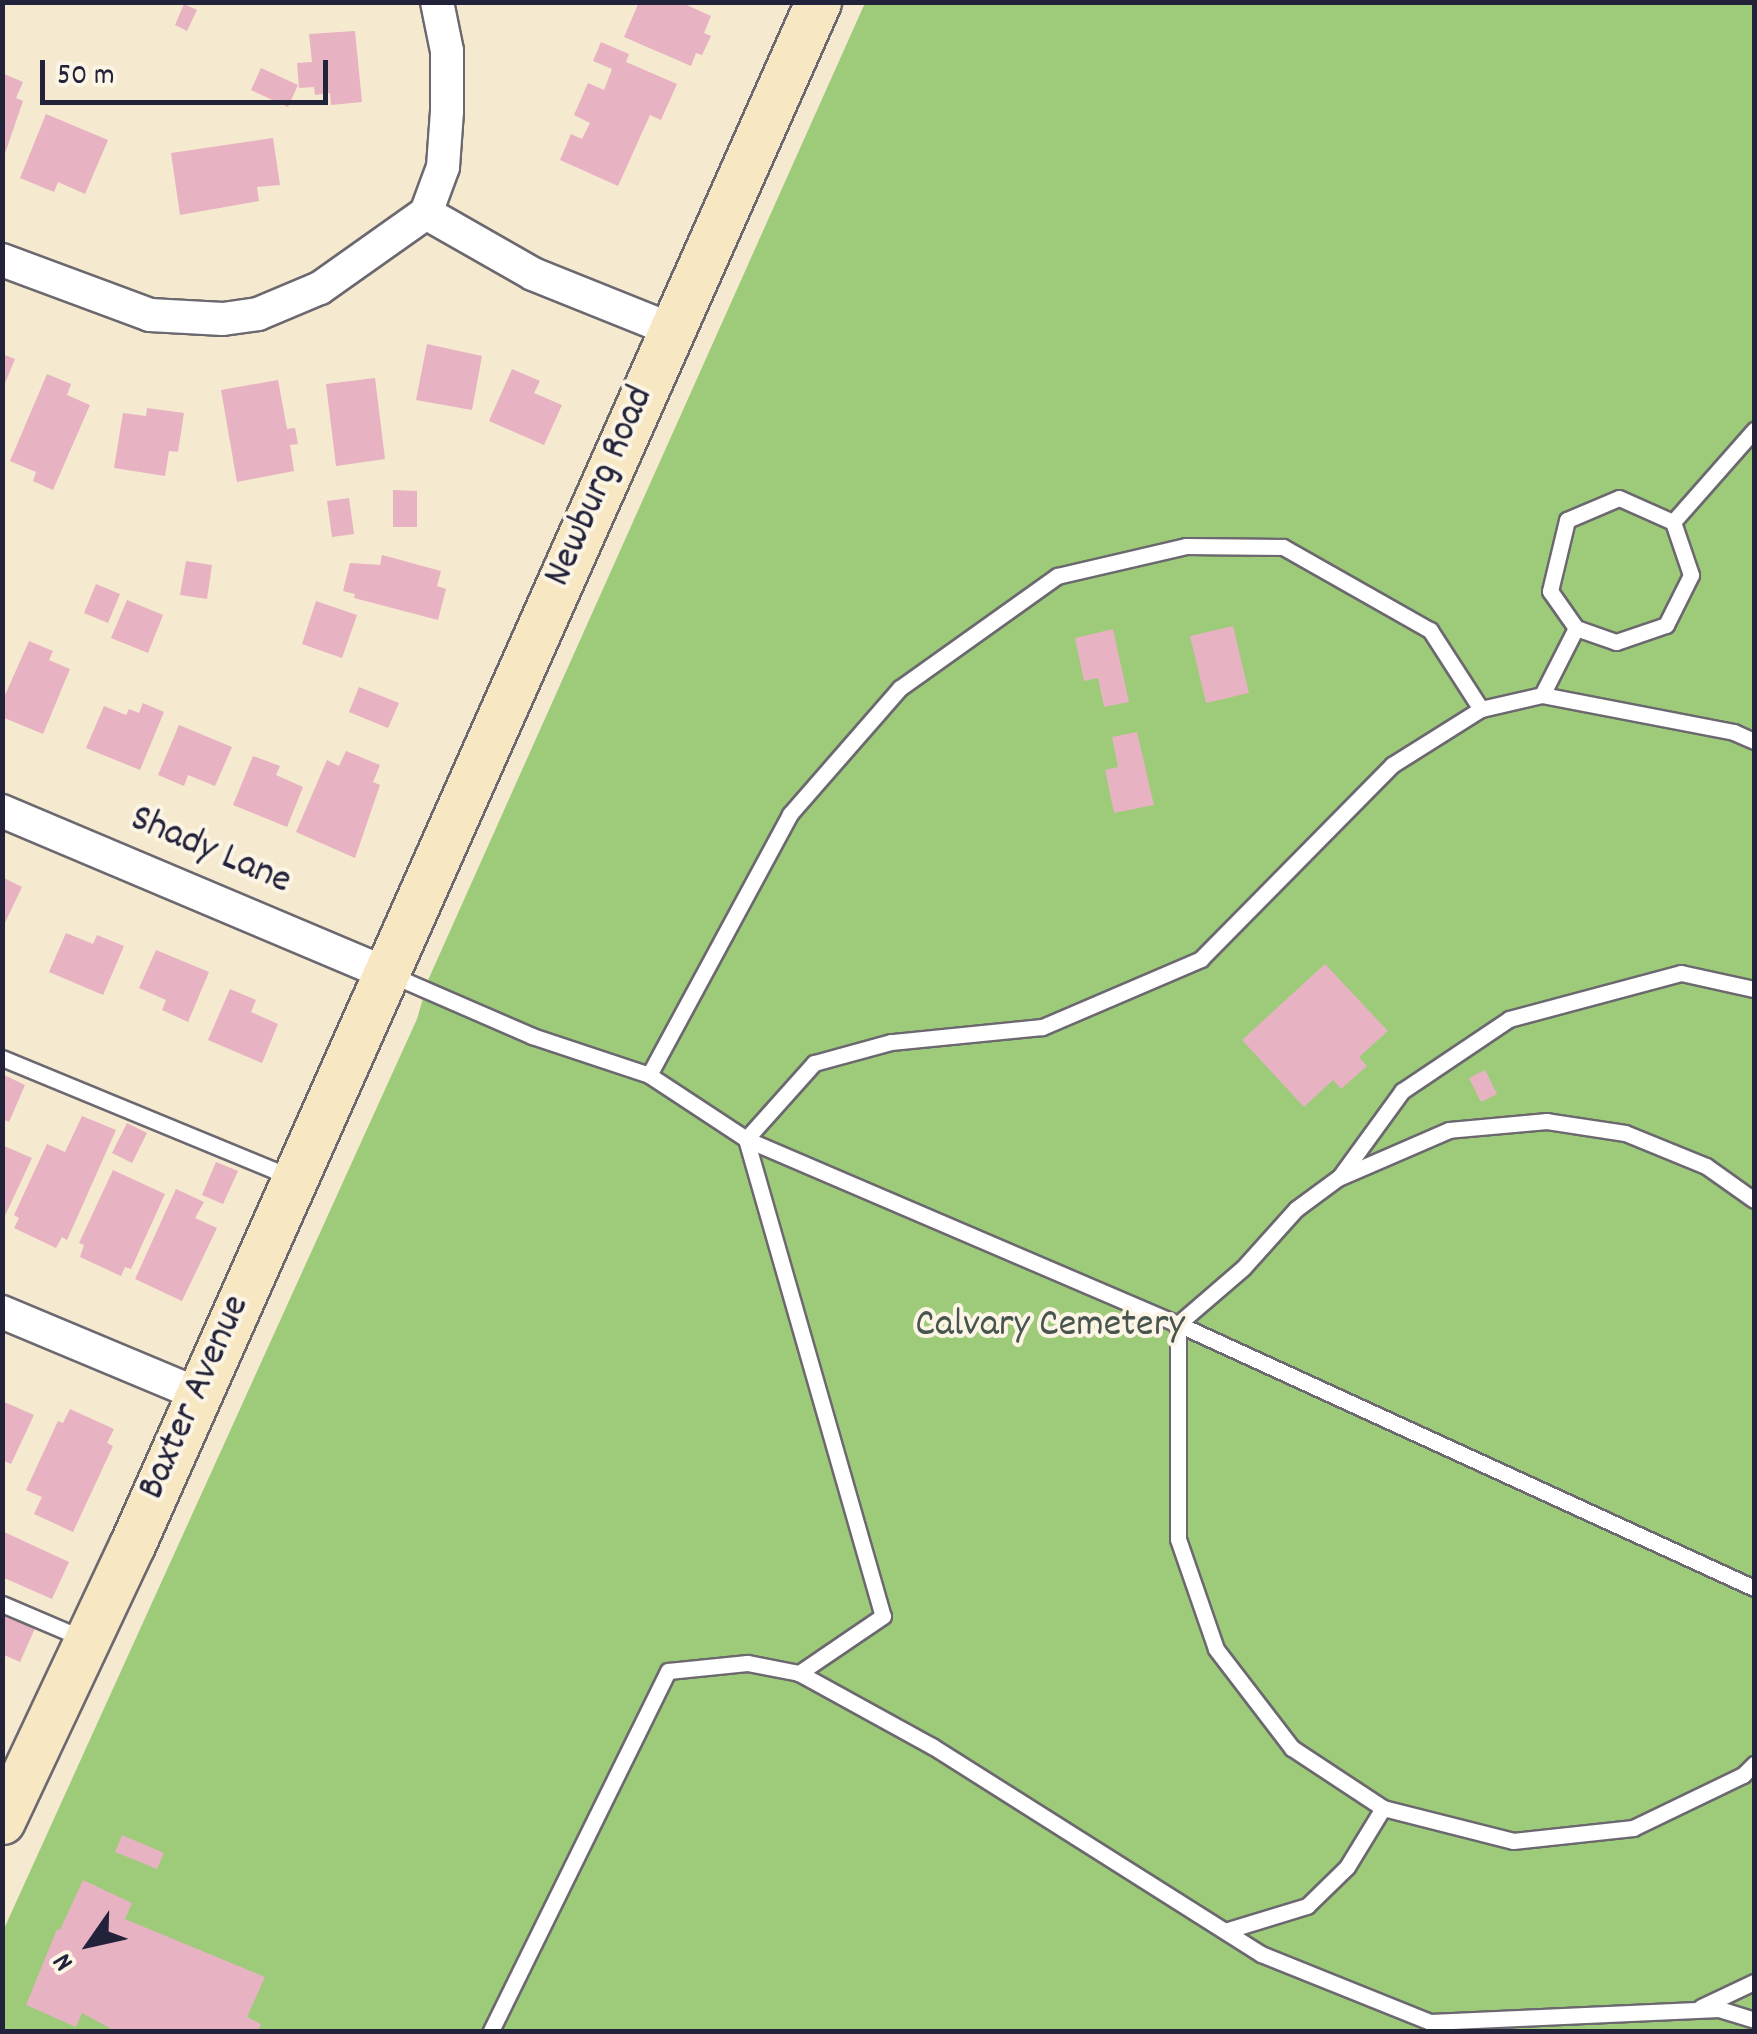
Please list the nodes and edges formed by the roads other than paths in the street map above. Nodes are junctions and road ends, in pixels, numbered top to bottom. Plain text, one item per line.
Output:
1 (437, 2) edge
2 (818, 2) edge
3 (426, 214) junction
4 (2, 260) edge
5 (672, 330) junction
6 (1754, 430) edge
7 (1673, 522) junction
8 (1576, 628) junction
9 (1542, 695) junction
10 (1482, 710) junction
11 (1754, 741) edge
12 (2, 811) edge
13 (384, 972) junction
14 (1754, 989) edge
15 (2, 1058) edge
16 (649, 1075) junction
17 (746, 1139) junction
18 (293, 1178) junction
19 (1338, 1178) junction
20 (1754, 1200) edge
21 (2, 1312) edge
22 (1178, 1324) junction
23 (196, 1393) junction
24 (1754, 1588) edge
25 (2, 1604) edge
26 (88, 1641) junction
27 (799, 1673) junction
28 (1754, 1764) edge
29 (1383, 1808) junction
30 (2, 1821) edge
31 (1224, 1932) junction
32 (1754, 1982) edge
33 (1693, 2011) junction
34 (1754, 2020) edge
35 (490, 2032) edge

1 - 3 street
2 - 5 main road, Newburg Road
3 - 4 street
3 - 5 street
5 - 13 main road, Newburg Road
6 - 7 lane
7 - 8 lane
7 - 8 lane
8 - 9 lane
9 - 10 lane
9 - 11 lane
10 - 16 lane
10 - 17 lane
12 - 13 street, Shady Lane
13 - 16 lane
13 - 18 main road, Baxter Avenue
14 - 19 lane
15 - 18 lane
16 - 17 lane
17 - 22 lane
17 - 27 lane
18 - 23 main road, Baxter Avenue
19 - 20 lane
19 - 22 lane
21 - 23 street
22 - 24 lane
22 - 29 lane
23 - 26 main road, Baxter Avenue
25 - 26 lane
26 - 30 main road, Baxter Avenue
27 - 31 lane
27 - 35 lane
28 - 29 lane
29 - 31 lane
31 - 33 lane
32 - 33 lane
33 - 34 lane

